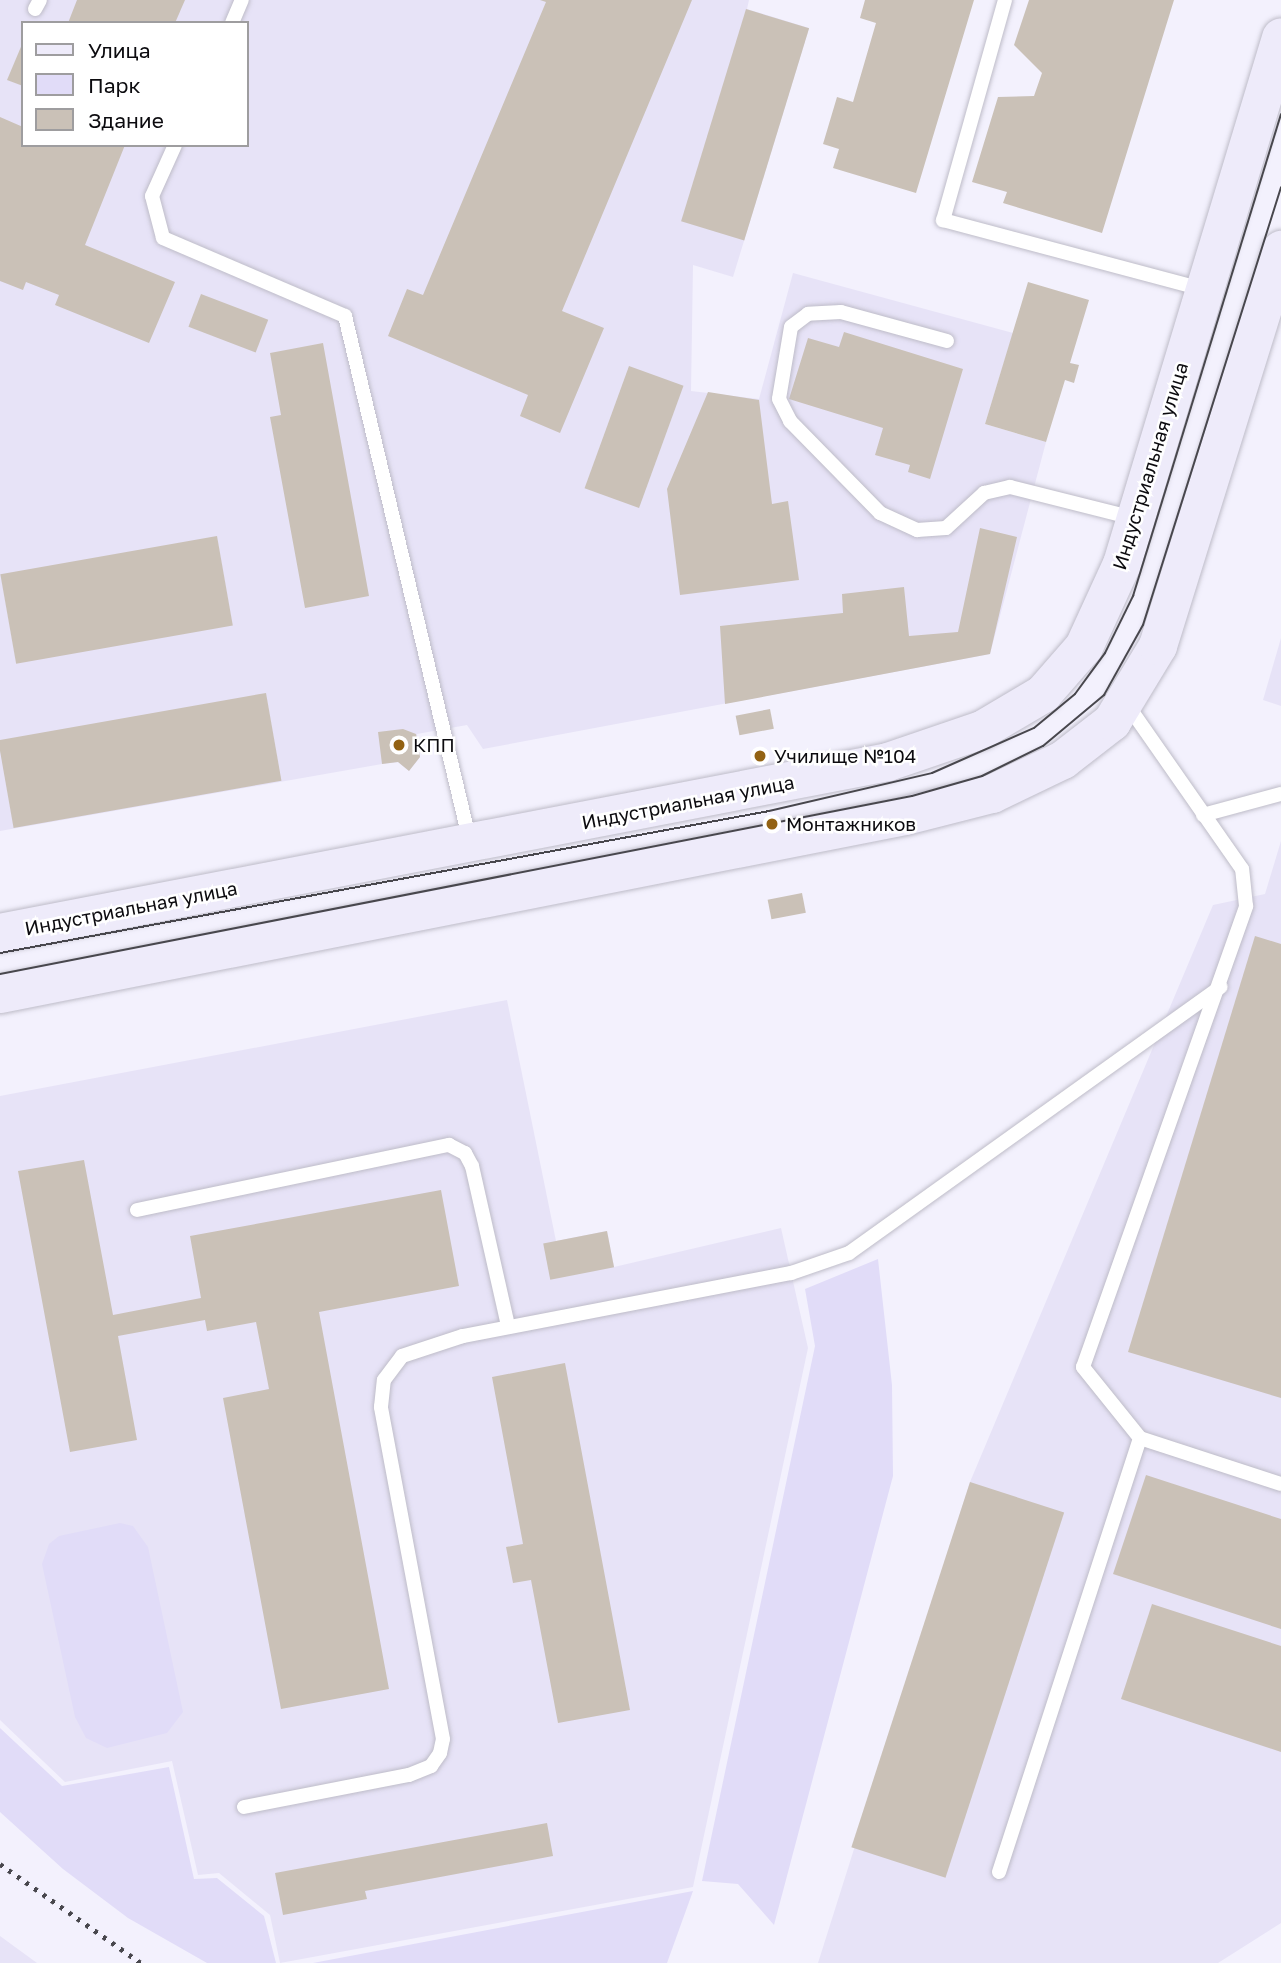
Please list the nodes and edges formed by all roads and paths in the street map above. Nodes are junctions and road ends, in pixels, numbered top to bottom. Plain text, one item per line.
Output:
1 (242, 0) edge
2 (1005, 0) edge
3 (233, 21) edge
4 (1281, 38) edge
5 (175, 147) edge
6 (1281, 250) edge
7 (1204, 289) junction
8 (947, 341) dead end
9 (1134, 519) junction
10 (1126, 702) junction
11 (1281, 794) edge
12 (1203, 815) junction
13 (471, 843) junction
14 (0, 933) edge
15 (1220, 987) junction
16 (0, 994) edge
17 (136, 1210) dead end
18 (508, 1326) junction
19 (1140, 1438) junction
20 (1281, 1484) edge
21 (244, 1807) dead end
22 (999, 1872) dead end

1 - 3 lane
2 - 7 lane
4 - 7 main road, Индустриальная улица
5 - 13 lane
6 - 10 main road
7 - 9 main road, Индустриальная улица
8 - 9 lane
9 - 13 main road, Индустриальная улица
10 - 12 lane
10 - 16 main road
11 - 12 lane
12 - 15 lane
13 - 14 main road, Индустриальная улица
15 - 18 lane
15 - 19 lane
17 - 18 lane
18 - 21 lane
19 - 20 lane
19 - 22 lane

